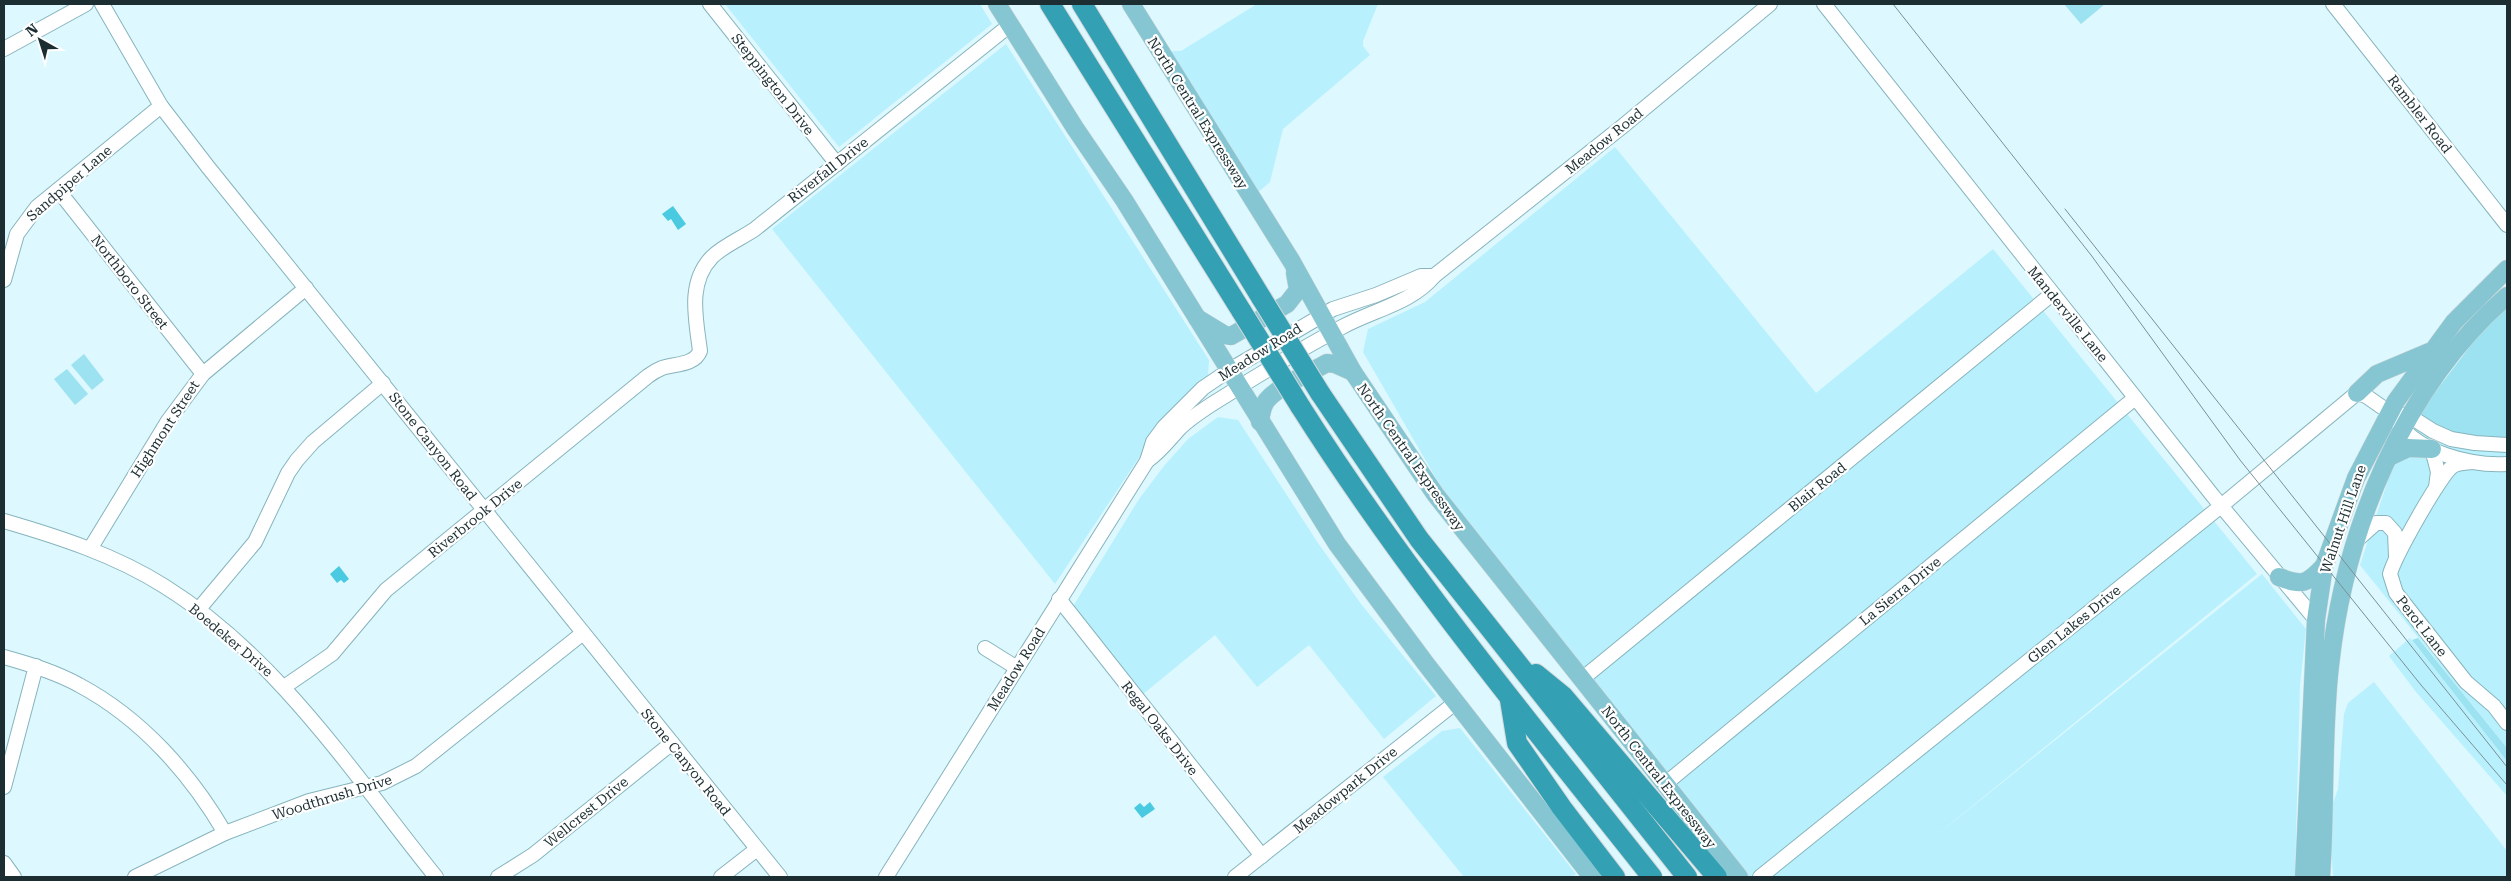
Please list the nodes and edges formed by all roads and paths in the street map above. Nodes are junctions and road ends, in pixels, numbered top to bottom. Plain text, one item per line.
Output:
1 (86, 4) edge
2 (102, 4) edge
3 (710, 4) edge
4 (997, 4) edge
5 (1050, 4) edge
6 (1082, 4) edge
7 (1130, 4) edge
8 (1770, 4) edge
9 (1824, 4) edge
10 (2334, 4) edge
11 (1010, 25) junction
12 (4, 49) edge
13 (161, 106) junction
14 (837, 164) junction
15 (58, 190) junction
16 (2507, 225) edge
17 (1292, 262) junction
18 (2507, 269) edge
19 (1434, 276) junction
20 (4, 280) edge
21 (306, 288) junction
22 (2052, 294) junction
23 (2507, 296) edge
24 (1321, 315) junction
25 (1195, 316) junction
26 (1331, 333) junction
27 (699, 341) joint
28 (2431, 350) junction
29 (1228, 371) junction
30 (1353, 372) junction
31 (202, 374) junction
32 (382, 383) junction
33 (1239, 388) junction
34 (2359, 390) junction
35 (2135, 398) junction
36 (2389, 412) junction
37 (1260, 422) junction
38 (2407, 423) junction
39 (2507, 445) edge
40 (2432, 449) junction
41 (2389, 457) junction
42 (1147, 461) junction
43 (2472, 462) junction
44 (2507, 464) edge
45 (2436, 489) junction
46 (2221, 506) junction
47 (484, 511) junction
48 (4, 521) edge
49 (2355, 542) junction
50 (90, 549) junction
51 (2396, 559) junction
52 (2324, 566) junction
53 (2280, 577) junction
54 (1059, 599) junction
55 (198, 610) junction
56 (2316, 620) junction
57 (583, 633) junction
58 (985, 648) dead end
59 (1508, 652) junction
60 (4, 657) edge
61 (36, 666) junction
62 (1017, 668) junction
63 (2330, 668) junction
64 (1582, 679) junction
65 (284, 687) junction
66 (1509, 698) junction
67 (1455, 703) junction
68 (2507, 723) edge
69 (672, 743) junction
70 (1665, 784) junction
71 (363, 786) junction
72 (4, 787) edge
73 (2306, 800) junction
74 (2324, 802) junction
75 (225, 833) junction
76 (757, 849) junction
77 (1262, 856) junction
78 (4, 863) edge
79 (14, 877) edge
80 (135, 877) edge
81 (436, 877) edge
82 (498, 877) edge
83 (720, 877) edge
84 (780, 877) edge
85 (886, 877) edge
86 (1235, 877) edge
87 (1592, 877) edge
88 (1616, 877) edge
89 (1652, 877) edge
90 (1687, 877) edge
91 (1717, 877) edge
92 (1739, 877) edge
93 (1760, 877) edge
94 (2304, 877) edge
95 (2321, 877) edge

1 - 12 street
2 - 13 street, Stone Canyon Road
3 - 14 street, Steppington Drive
4 - 11 main road
5 - 66 highway, bridge
6 - 59 highway, bridge
7 - 17 main road, North Central Expressway
8 - 19 street, Meadow Road
9 - 22 street, Manderville Lane
10 - 16 street, Rambler Road
11 - 14 street, Riverfall Drive
11 - 25 main road
13 - 15 street, Sandpiper Lane
13 - 21 street, Stone Canyon Road
14 - 27 street, Riverfall Drive
15 - 20 street, Sandpiper Lane
15 - 31 street, Northboro Street
17 - 24 main road, North Central Expressway
17 - 25 main road
18 - 28 main road, Walnut Hill Lane
19 - 24 street, Meadow Road
19 - 26 street, Meadow Road
21 - 31 street, Highmont Street
21 - 32 street, Stone Canyon Road
22 - 35 street, Manderville Lane
22 - 64 street, Blair Road
23 - 38 main road, Walnut Hill Lane
24 - 26 main road, North Central Expressway
24 - 29 street, Meadow Road
25 - 29 main road
26 - 30 main road, North Central Expressway
26 - 33 street, Meadow Road
27 - 47 street, Riverbrook Drive
28 - 34 main road
28 - 36 main road, Walnut Hill Lane
29 - 33 main road
29 - 42 street, Meadow Road
30 - 37 main road
30 - 64 main road, North Central Expressway
31 - 50 street, Highmont Street
32 - 47 street, Stone Canyon Road
32 - 55 street
33 - 37 main road
33 - 42 street, Meadow Road
34 - 36 street
34 - 46 street, Glen Lakes Drive
35 - 46 street, Manderville Lane
35 - 70 street, La Sierra Drive
36 - 38 street
36 - 52 main road, Walnut Hill Lane
37 - 67 main road
38 - 39 street
38 - 40 street
38 - 41 main road, Walnut Hill Lane
40 - 41 main road
40 - 43 street
40 - 45 street
41 - 49 main road, Walnut Hill Lane
42 - 54 street, Meadow Road
43 - 44 street
43 - 45 street, Perot Lane
45 - 51 street, Perot Lane
46 - 53 street, Manderville Lane
46 - 93 street, Glen Lakes Drive
47 - 57 street, Stone Canyon Road
47 - 65 street, Riverbrook Drive
48 - 50 street, Boedeker Drive
49 - 51 street
49 - 63 main road, Walnut Hill Lane
50 - 55 street, Boedeker Drive
51 - 68 street, Perot Lane
52 - 53 main road
52 - 56 main road, Walnut Hill Lane
53 - 56 street, Manderville Lane
54 - 62 street, Meadow Road
54 - 77 street, Regal Oaks Drive
55 - 65 street, Boedeker Drive
56 - 63 main road
56 - 73 main road, Walnut Hill Lane
57 - 69 street, Stone Canyon Road
57 - 71 street, Woodthrush Drive
58 - 62 street
59 - 90 highway
59 - 91 highway
60 - 61 street
61 - 72 street
61 - 75 street
62 - 85 street, Meadow Road
63 - 74 main road, Walnut Hill Lane
64 - 70 main road, North Central Expressway
65 - 71 street, Boedeker Drive
66 - 88 highway
66 - 89 highway
67 - 77 street, Meadowpark Drive
67 - 87 main road
69 - 76 street, Stone Canyon Road
69 - 82 street, Wellcrest Drive
70 - 92 main road, North Central Expressway
71 - 75 street, Woodthrush Drive
71 - 81 street, Boedeker Drive
73 - 74 main road
73 - 94 main road, Walnut Hill Lane
74 - 95 main road, Walnut Hill Lane
75 - 80 street, Woodthrush Drive
76 - 83 street
76 - 84 street, Stone Canyon Road
77 - 86 street, Meadowpark Drive
78 - 79 street

